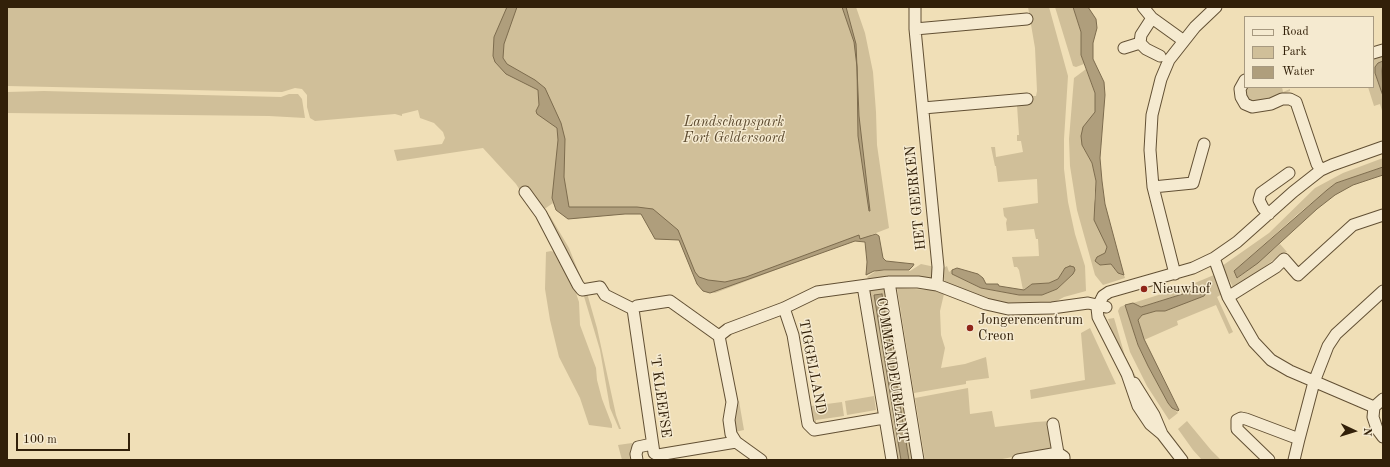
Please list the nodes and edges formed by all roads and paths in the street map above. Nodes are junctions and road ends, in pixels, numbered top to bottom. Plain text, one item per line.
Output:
1 (915, 7) edge
2 (1143, 7) edge
3 (1216, 7) edge
4 (1152, 18) junction
5 (1027, 19) dead end
6 (916, 28) junction
7 (1184, 41) junction
8 (1140, 43) junction
9 (1124, 48) dead end
10 (1160, 56) dead end
11 (1244, 82) edge
12 (1027, 99) dead end
13 (923, 108) junction
14 (1204, 144) dead end
15 (1383, 147) edge
16 (1321, 170) junction
17 (1289, 173) dead end
18 (1153, 187) junction
19 (525, 192) dead end
20 (1269, 214) junction
21 (1383, 215) edge
22 (1214, 258) junction
23 (1175, 274) junction
24 (889, 282) junction
25 (937, 285) junction
26 (863, 286) junction
27 (1383, 291) edge
28 (1228, 297) junction
29 (1102, 306) junction
30 (784, 308) junction
31 (633, 309) junction
32 (719, 336) junction
33 (1314, 382) junction
34 (1383, 399) edge
35 (1374, 407) junction
36 (884, 418) junction
37 (1053, 424) dead end
38 (1383, 437) edge
39 (1299, 439) junction
40 (736, 442) junction
41 (652, 444) junction
42 (1061, 457) edge
43 (637, 460) edge
44 (761, 460) edge
45 (892, 460) edge
46 (918, 460) edge
47 (1018, 460) edge
48 (1182, 460) edge
49 (1268, 460) edge
50 (1294, 460) edge

1 - 6 street, HET GEERKEN
2 - 4 street
3 - 7 street
4 - 7 street
4 - 8 street
5 - 6 street
6 - 13 street, HET GEERKEN
7 - 18 street
8 - 9 street
8 - 10 street
11 - 16 street
12 - 13 street
13 - 25 street, HET GEERKEN
14 - 18 street
15 - 16 street
16 - 20 street
17 - 20 street
18 - 23 street
19 - 31 street
20 - 22 street
21 - 28 street
22 - 23 street
22 - 28 street
23 - 29 street
24 - 25 street
24 - 26 street
24 - 46 street
25 - 29 street
26 - 30 street
26 - 36 street, COMMANDEURLANT
27 - 33 street
28 - 33 street
29 - 48 street
30 - 32 street
30 - 36 street, TIGGELLAND
31 - 32 street
31 - 41 street, 'T KLEEFSE
32 - 40 street
33 - 35 street
33 - 39 street
34 - 35 street
35 - 38 street
36 - 45 street, COMMANDEURLANT
37 - 42 street
39 - 49 street
39 - 50 street
40 - 41 street, 'T KLEEFSE
40 - 44 street
41 - 43 street
42 - 47 street

